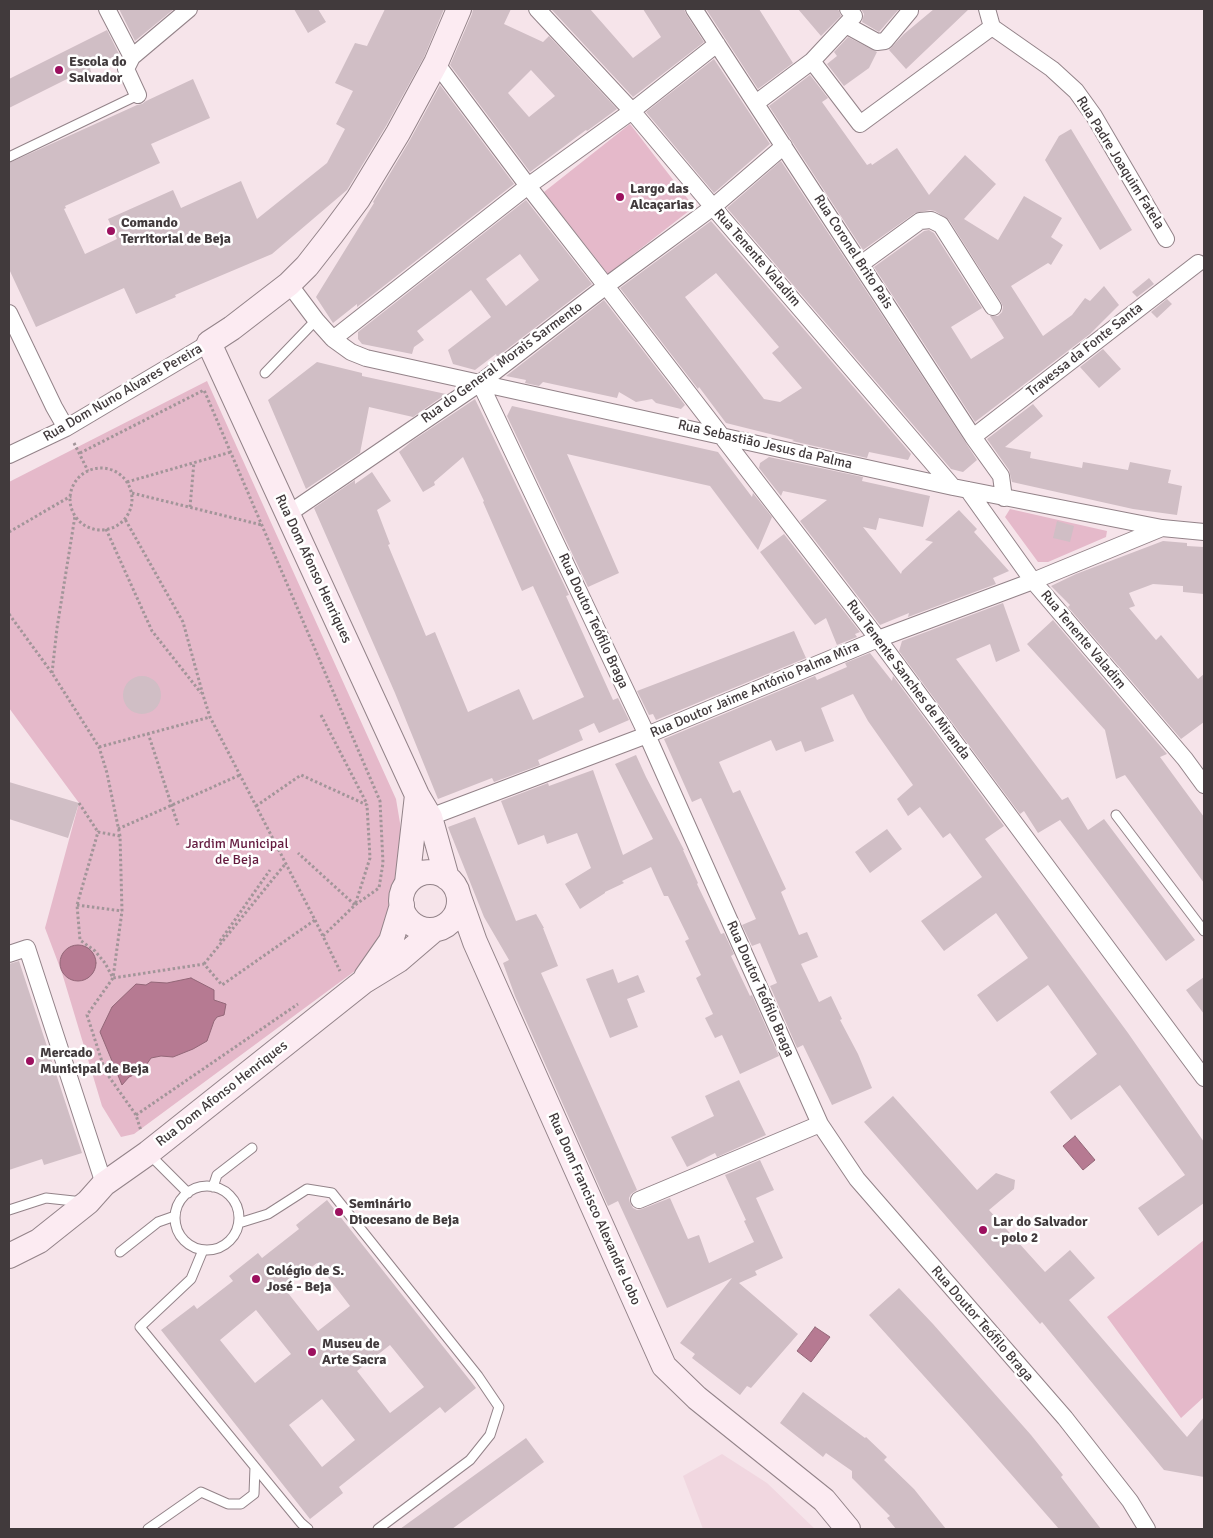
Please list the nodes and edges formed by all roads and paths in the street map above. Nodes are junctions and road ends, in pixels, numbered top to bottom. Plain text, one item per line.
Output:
1 (108, 9) edge
2 (189, 9) edge
3 (459, 9) edge
4 (537, 9) edge
5 (694, 9) edge
6 (988, 9) edge
7 (910, 11) dead end
8 (847, 17) edge
9 (992, 27) junction
10 (717, 44) junction
11 (812, 61) junction
12 (129, 63) junction
13 (436, 63) junction
14 (138, 95) joint
15 (756, 103) junction
16 (632, 111) junction
17 (784, 146) junction
18 (9, 157) edge
19 (528, 186) junction
20 (713, 208) junction
21 (1166, 239) dead end
22 (861, 264) junction
23 (1198, 264) dead end
24 (289, 284) junction
25 (606, 286) junction
26 (992, 307) dead end
27 (9, 313) edge
28 (316, 320) junction
29 (333, 339) junction
30 (209, 343) junction
31 (266, 374) dead end
32 (480, 382) junction
33 (66, 428) junction
34 (721, 435) junction
35 (973, 437) junction
36 (232, 452) junction
37 (80, 453) junction
38 (9, 455) edge
39 (194, 462) junction
40 (88, 471) junction
41 (127, 482) junction
42 (961, 489) junction
43 (132, 493) junction
44 (70, 496) junction
45 (1004, 498) junction
46 (190, 507) junction
47 (288, 514) junction
48 (75, 516) junction
49 (125, 520) junction
50 (262, 525) junction
51 (1162, 528) junction
52 (106, 530) junction
53 (9, 532) edge
54 (1204, 532) edge
55 (1033, 581) junction
56 (9, 614) edge
57 (878, 639) junction
58 (52, 673) junction
59 (203, 696) junction
60 (321, 716) dead end
61 (210, 717) junction
62 (148, 733) junction
63 (647, 735) junction
64 (99, 747) junction
65 (1198, 768) edge
66 (240, 775) junction
67 (1204, 785) edge
68 (416, 794) junction
69 (79, 803) dead end
70 (367, 805) junction
71 (172, 806) junction
72 (256, 806) junction
73 (1116, 815) dead end
74 (430, 817) junction
75 (178, 825) dead end
76 (118, 829) junction
77 (98, 832) junction
78 (120, 836) junction
79 (298, 852) dead end
80 (286, 863) junction
81 (270, 870) dead end
82 (453, 888) junction
83 (405, 894) junction
84 (77, 905) junction
85 (355, 905) junction
86 (122, 911) junction
87 (315, 920) junction
88 (438, 929) junction
89 (1204, 931) edge
90 (472, 935) junction
91 (323, 936) junction
92 (9, 954) edge
93 (204, 964) junction
94 (334, 976) dead end
95 (113, 978) junction
96 (363, 982) junction
97 (304, 999) dead end
98 (1204, 1078) edge
99 (136, 1115) junction
100 (820, 1124) junction
101 (252, 1148) dead end
102 (148, 1153) junction
103 (104, 1184) junction
104 (213, 1187) junction
105 (188, 1193) junction
106 (639, 1200) dead end
107 (88, 1202) junction
108 (9, 1210) edge
109 (175, 1216) junction
110 (239, 1223) junction
111 (203, 1250) junction
112 (120, 1252) dead end
113 (9, 1256) edge
114 (255, 1467) junction
115 (148, 1529) edge
116 (308, 1529) edge
117 (378, 1529) edge
118 (848, 1529) edge
119 (1146, 1529) edge

1 - 12 street
2 - 12 street
3 - 13 main road
4 - 16 street, Rua Tenente Valadim
5 - 10 street, Rua Coronel Brito Pais
6 - 9 street
7 - 8 street
8 - 11 street
9 - 11 street
9 - 21 street, Rua Padre Joaquim Fatela
10 - 15 street, Rua Coronel Brito Pais
10 - 16 street
11 - 15 street
12 - 14 street
13 - 19 street
13 - 24 main road
14 - 18 lane
15 - 17 street, Rua Coronel Brito Pais
16 - 19 street
16 - 20 street, Rua Tenente Valadim
17 - 20 street, Rua do General Morais Sarmento
17 - 22 street, Rua Coronel Brito Pais
19 - 25 street
19 - 29 street
20 - 25 street, Rua do General Morais Sarmento
20 - 42 street, Rua Tenente Valadim
22 - 26 street
22 - 35 street, Rua Coronel Brito Pais
23 - 35 street, Travessa da Fonte Santa
24 - 28 street, Rua Sebastião Jesus da Palma
24 - 30 main road
25 - 32 street, Rua do General Morais Sarmento
25 - 34 street, Rua Tenente Sanches de Miranda
27 - 33 street
28 - 29 street, Rua Sebastião Jesus da Palma
28 - 31 lane
29 - 32 street, Rua Sebastião Jesus da Palma
30 - 33 street, Rua Dom Nuno Alvares Pereira
30 - 47 main road, Rua Dom Afonso Henriques
32 - 34 street, Rua Sebastião Jesus da Palma
32 - 47 street, Rua do General Morais Sarmento
32 - 63 street, Rua Doutor Teófilo Braga
33 - 37 path
33 - 38 street, Rua Dom Nuno Alvares Pereira
34 - 42 street, Rua Sebastião Jesus da Palma
34 - 57 street, Rua Tenente Sanches de Miranda
35 - 45 street, Rua Coronel Brito Pais
36 - 37 path
36 - 39 path
36 - 50 path
37 - 40 path
39 - 41 path
39 - 46 path
40 - 41 path
40 - 44 path
41 - 43 path
42 - 45 street, Rua Sebastião Jesus da Palma
42 - 55 street, Rua Tenente Valadim
43 - 46 path
43 - 49 path
44 - 48 path
44 - 53 path
45 - 51 street, Rua Sebastião Jesus da Palma
46 - 50 path
47 - 68 main road, Rua Dom Afonso Henriques
48 - 52 path
48 - 58 path
49 - 52 path
49 - 59 path
50 - 85 path
51 - 54 street, Rua Sebastião Jesus da Palma
51 - 55 street, Rua Doutor Jaime António Palma Mira
52 - 59 path
55 - 57 street, Rua Doutor Jaime António Palma Mira
55 - 65 street, Rua Tenente Valadim
56 - 58 path
57 - 63 street, Rua Doutor Jaime António Palma Mira
57 - 98 street, Rua Tenente Sanches de Miranda
58 - 64 path
59 - 61 path
60 - 70 path
61 - 62 path
61 - 66 path
62 - 64 path
62 - 71 path
63 - 74 street, Rua Doutor Jaime António Palma Mira
63 - 100 street, Rua Doutor Teófilo Braga
64 - 76 path
65 - 67 street, Rua Tenente Valadim
66 - 71 path
66 - 72 path
68 - 74 main road, Rua Dom Afonso Henriques
68 - 83 main road
69 - 77 path
70 - 72 path
70 - 85 path
71 - 75 path
71 - 76 path
72 - 80 path
73 - 89 lane
74 - 82 main road, Rua Dom Afonso Henriques
76 - 78 path
77 - 78 path
77 - 84 path
78 - 86 path
79 - 85 path
80 - 87 path
80 - 93 path
81 - 93 path
82 - 83 main road
82 - 88 main road
82 - 90 main road, Rua Dom Francisco Alexandre Lobo
83 - 88 main road
83 - 96 main road
84 - 86 path
84 - 95 path
85 - 91 path
86 - 95 path
87 - 91 path
87 - 93 path
88 - 90 main road
88 - 96 main road, Rua Dom Afonso Henriques
90 - 118 main road, Rua Dom Francisco Alexandre Lobo
91 - 94 path
92 - 103 street
93 - 95 path
95 - 99 path
96 - 102 main road, Rua Dom Afonso Henriques
97 - 99 path
99 - 102 path
100 - 106 street
100 - 119 street, Rua Doutor Teófilo Braga
101 - 104 lane
102 - 103 main road, Rua Dom Afonso Henriques
102 - 105 lane
103 - 107 main road, Rua Dom Afonso Henriques
104 - 105 lane
104 - 110 lane
105 - 109 lane
107 - 108 lane
107 - 113 main road, Rua Dom Afonso Henriques
109 - 111 lane
109 - 112 lane
110 - 111 lane
110 - 117 lane
111 - 114 lane
114 - 115 lane
114 - 116 lane

